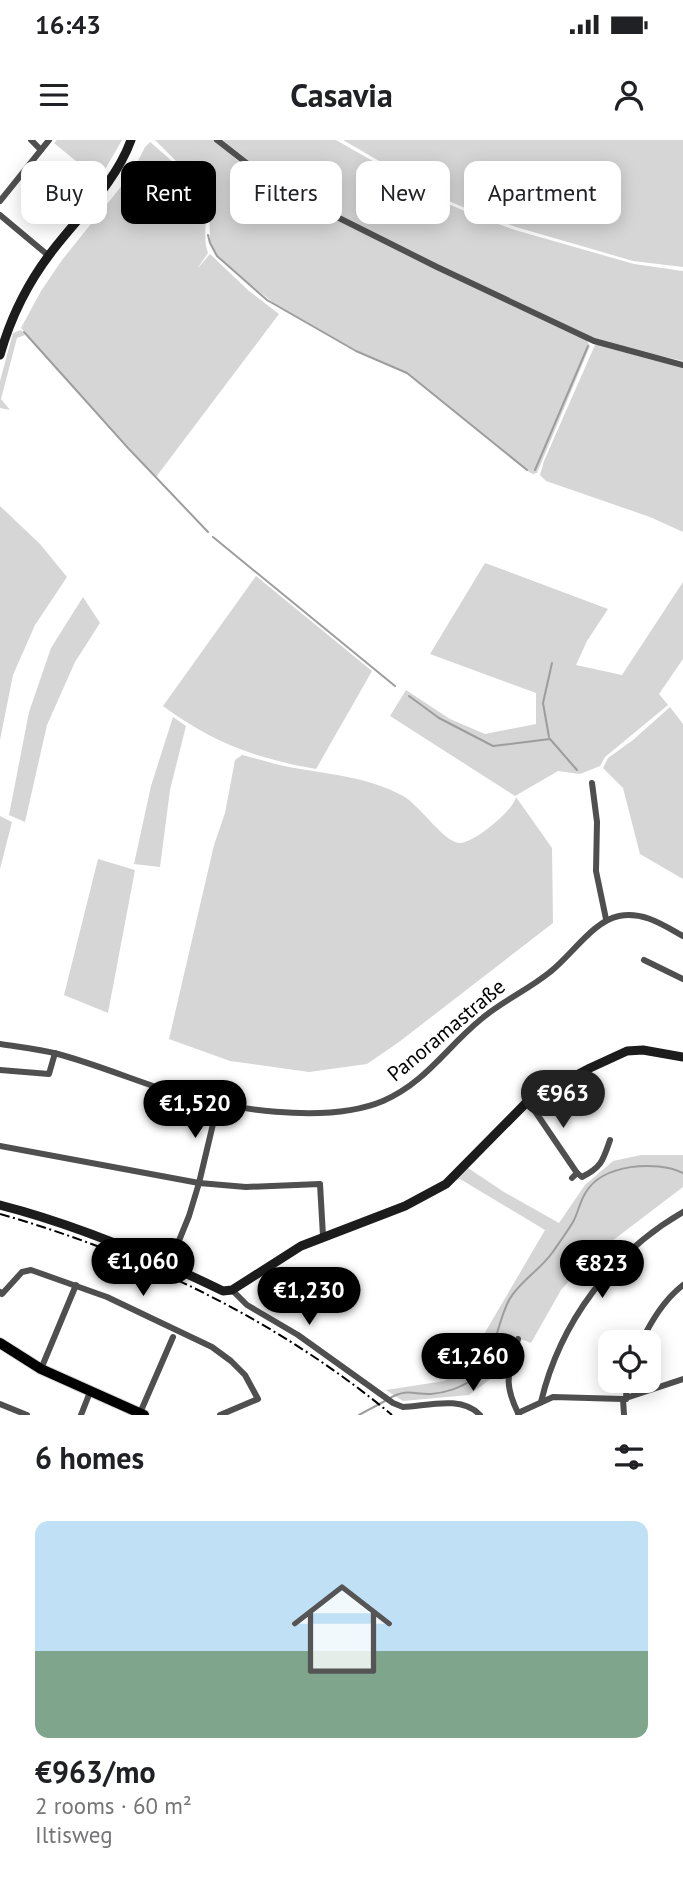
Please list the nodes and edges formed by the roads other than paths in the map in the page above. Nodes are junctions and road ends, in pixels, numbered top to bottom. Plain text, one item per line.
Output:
1 (31, 140) edge
2 (49, 140) edge
3 (131, 140) edge
4 (217, 140) edge
5 (41, 150) junction
6 (0, 201) edge
7 (0, 215) edge
8 (49, 256) junction
9 (0, 355) edge
10 (683, 365) edge
11 (592, 783) dead end
12 (606, 919) junction
13 (683, 936) edge
14 (645, 960) dead end
15 (683, 979) edge
16 (0, 1044) edge
17 (55, 1053) junction
18 (683, 1057) edge
19 (0, 1070) edge
20 (528, 1101) junction
21 (218, 1103) junction
22 (610, 1140) dead end
23 (0, 1146) edge
24 (199, 1183) junction
25 (0, 1206) edge
26 (683, 1212) edge
27 (323, 1236) junction
28 (169, 1265) junction
29 (76, 1285) junction
30 (683, 1285) edge
31 (232, 1290) junction
32 (0, 1293) edge
33 (647, 1330) edge
34 (173, 1337) dead end
35 (518, 1339) dead end
36 (0, 1343) edge
37 (41, 1369) junction
38 (683, 1379) edge
39 (90, 1392) junction
40 (625, 1393) edge
41 (624, 1399) junction
42 (541, 1402) junction
43 (0, 1404) edge
44 (533, 1411) edge
45 (142, 1414) edge
46 (519, 1414) edge
47 (27, 1415) edge
48 (80, 1415) edge
49 (220, 1415) edge
50 (480, 1415) edge
51 (624, 1415) edge

1 - 5 street
2 - 5 street
3 - 8 street
4 - 10 street
5 - 6 street
7 - 8 street
8 - 9 street
11 - 12 street
12 - 13 street
12 - 21 street, Panoramastraße
14 - 15 street
16 - 17 street, Panoramastraße
17 - 19 street
17 - 21 street, Panoramastraße
18 - 20 street
20 - 22 street
20 - 27 street
21 - 24 street
23 - 24 street
24 - 27 street
24 - 28 street
25 - 28 street
26 - 42 street
27 - 31 street
28 - 31 street
29 - 32 street
29 - 37 street
29 - 49 street
30 - 33 street
31 - 50 street
34 - 45 street
35 - 46 street
36 - 37 main road
37 - 39 main road
38 - 41 street
39 - 45 main road
39 - 48 street
40 - 41 street
41 - 42 street
41 - 51 street
42 - 44 street
43 - 47 street
44 - 46 street

